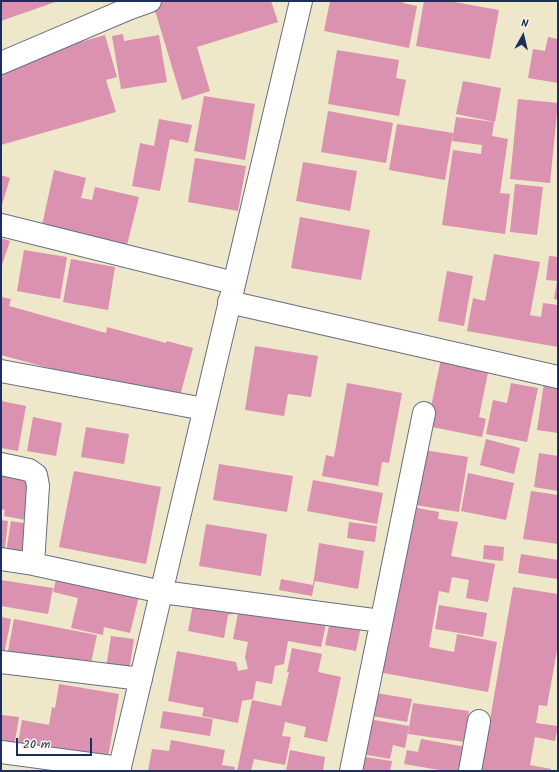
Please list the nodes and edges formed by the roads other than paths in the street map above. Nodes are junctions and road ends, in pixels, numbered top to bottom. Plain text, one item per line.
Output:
1 (150, 1) edge
2 (301, 1) edge
3 (126, 5) edge
4 (1, 63) edge
5 (1, 225) edge
6 (232, 292) junction
7 (1, 370) edge
8 (558, 377) edge
9 (204, 409) junction
10 (424, 413) dead end
11 (1, 464) edge
12 (1, 559) edge
13 (33, 564) junction
14 (162, 592) junction
15 (381, 621) junction
16 (1, 662) edge
17 (141, 679) junction
18 (479, 721) dead end
19 (1, 752) edge
20 (120, 770) edge
21 (350, 771) edge
22 (470, 771) edge

1 - 3 street
2 - 6 street
3 - 4 street
5 - 6 street
6 - 8 street
6 - 9 street
7 - 9 street
9 - 14 street
10 - 15 street
11 - 13 street
12 - 13 street
13 - 14 street
14 - 15 street
14 - 17 street
15 - 21 street
16 - 17 street
17 - 20 street
18 - 22 street
19 - 20 street

